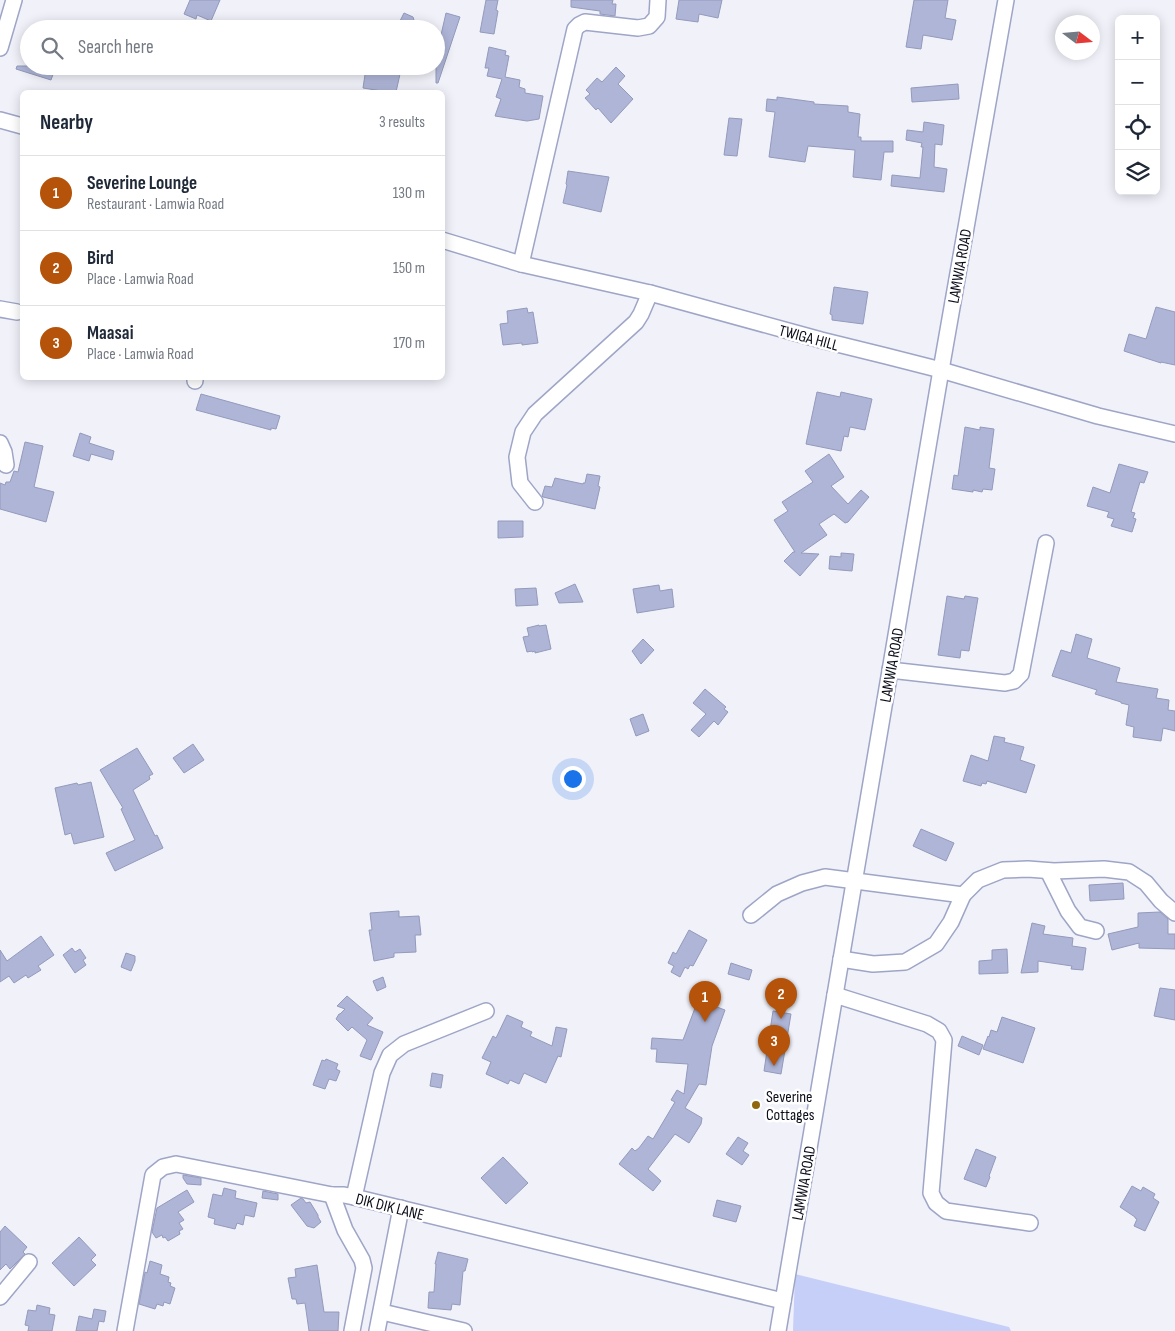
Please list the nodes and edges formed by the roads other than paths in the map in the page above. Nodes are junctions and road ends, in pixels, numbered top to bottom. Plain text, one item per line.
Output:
1 (14, 0) edge
2 (658, 0) edge
3 (1006, 0) edge
4 (0, 48) edge
5 (0, 120) edge
6 (20, 125) edge
7 (445, 241) edge
8 (521, 264) junction
9 (650, 293) junction
10 (0, 309) edge
11 (17, 312) dead end
12 (941, 370) junction
13 (1175, 434) edge
14 (0, 443) edge
15 (6, 465) dead end
16 (535, 502) dead end
17 (1046, 543) dead end
18 (890, 670) junction
19 (1048, 871) junction
20 (854, 880) junction
21 (963, 895) junction
22 (1175, 913) edge
23 (751, 915) dead end
24 (1096, 931) dead end
25 (841, 959) junction
26 (835, 995) junction
27 (486, 1011) dead end
28 (332, 1195) junction
29 (354, 1197) junction
30 (400, 1208) junction
31 (1030, 1223) dead end
32 (29, 1262) dead end
33 (0, 1297) edge
34 (783, 1301) junction
35 (382, 1312) junction
36 (125, 1331) edge
37 (352, 1331) edge
38 (377, 1331) edge
39 (464, 1331) edge
40 (778, 1331) edge

1 - 4 street
2 - 8 street
3 - 12 street, LAMWIA ROAD
5 - 6 street
7 - 8 street, TWIGA HILL
8 - 9 street, TWIGA HILL
9 - 12 street, TWIGA HILL
9 - 16 street
10 - 11 street
12 - 13 street, TWIGA HILL
12 - 18 street, LAMWIA ROAD
14 - 15 street
17 - 18 street
18 - 20 street, LAMWIA ROAD
19 - 21 street
19 - 22 street
19 - 24 street
20 - 21 street
20 - 23 street
20 - 25 street, LAMWIA ROAD
21 - 25 street
25 - 26 street, LAMWIA ROAD
26 - 31 street
26 - 34 street, LAMWIA ROAD
27 - 29 street
28 - 29 street, DIK DIK LANE
28 - 36 street, DIK DIK LANE
28 - 37 street
29 - 30 street, DIK DIK LANE
30 - 34 street, DIK DIK LANE
30 - 35 street
32 - 33 street
34 - 40 street, LAMWIA ROAD
35 - 38 street
35 - 39 street

